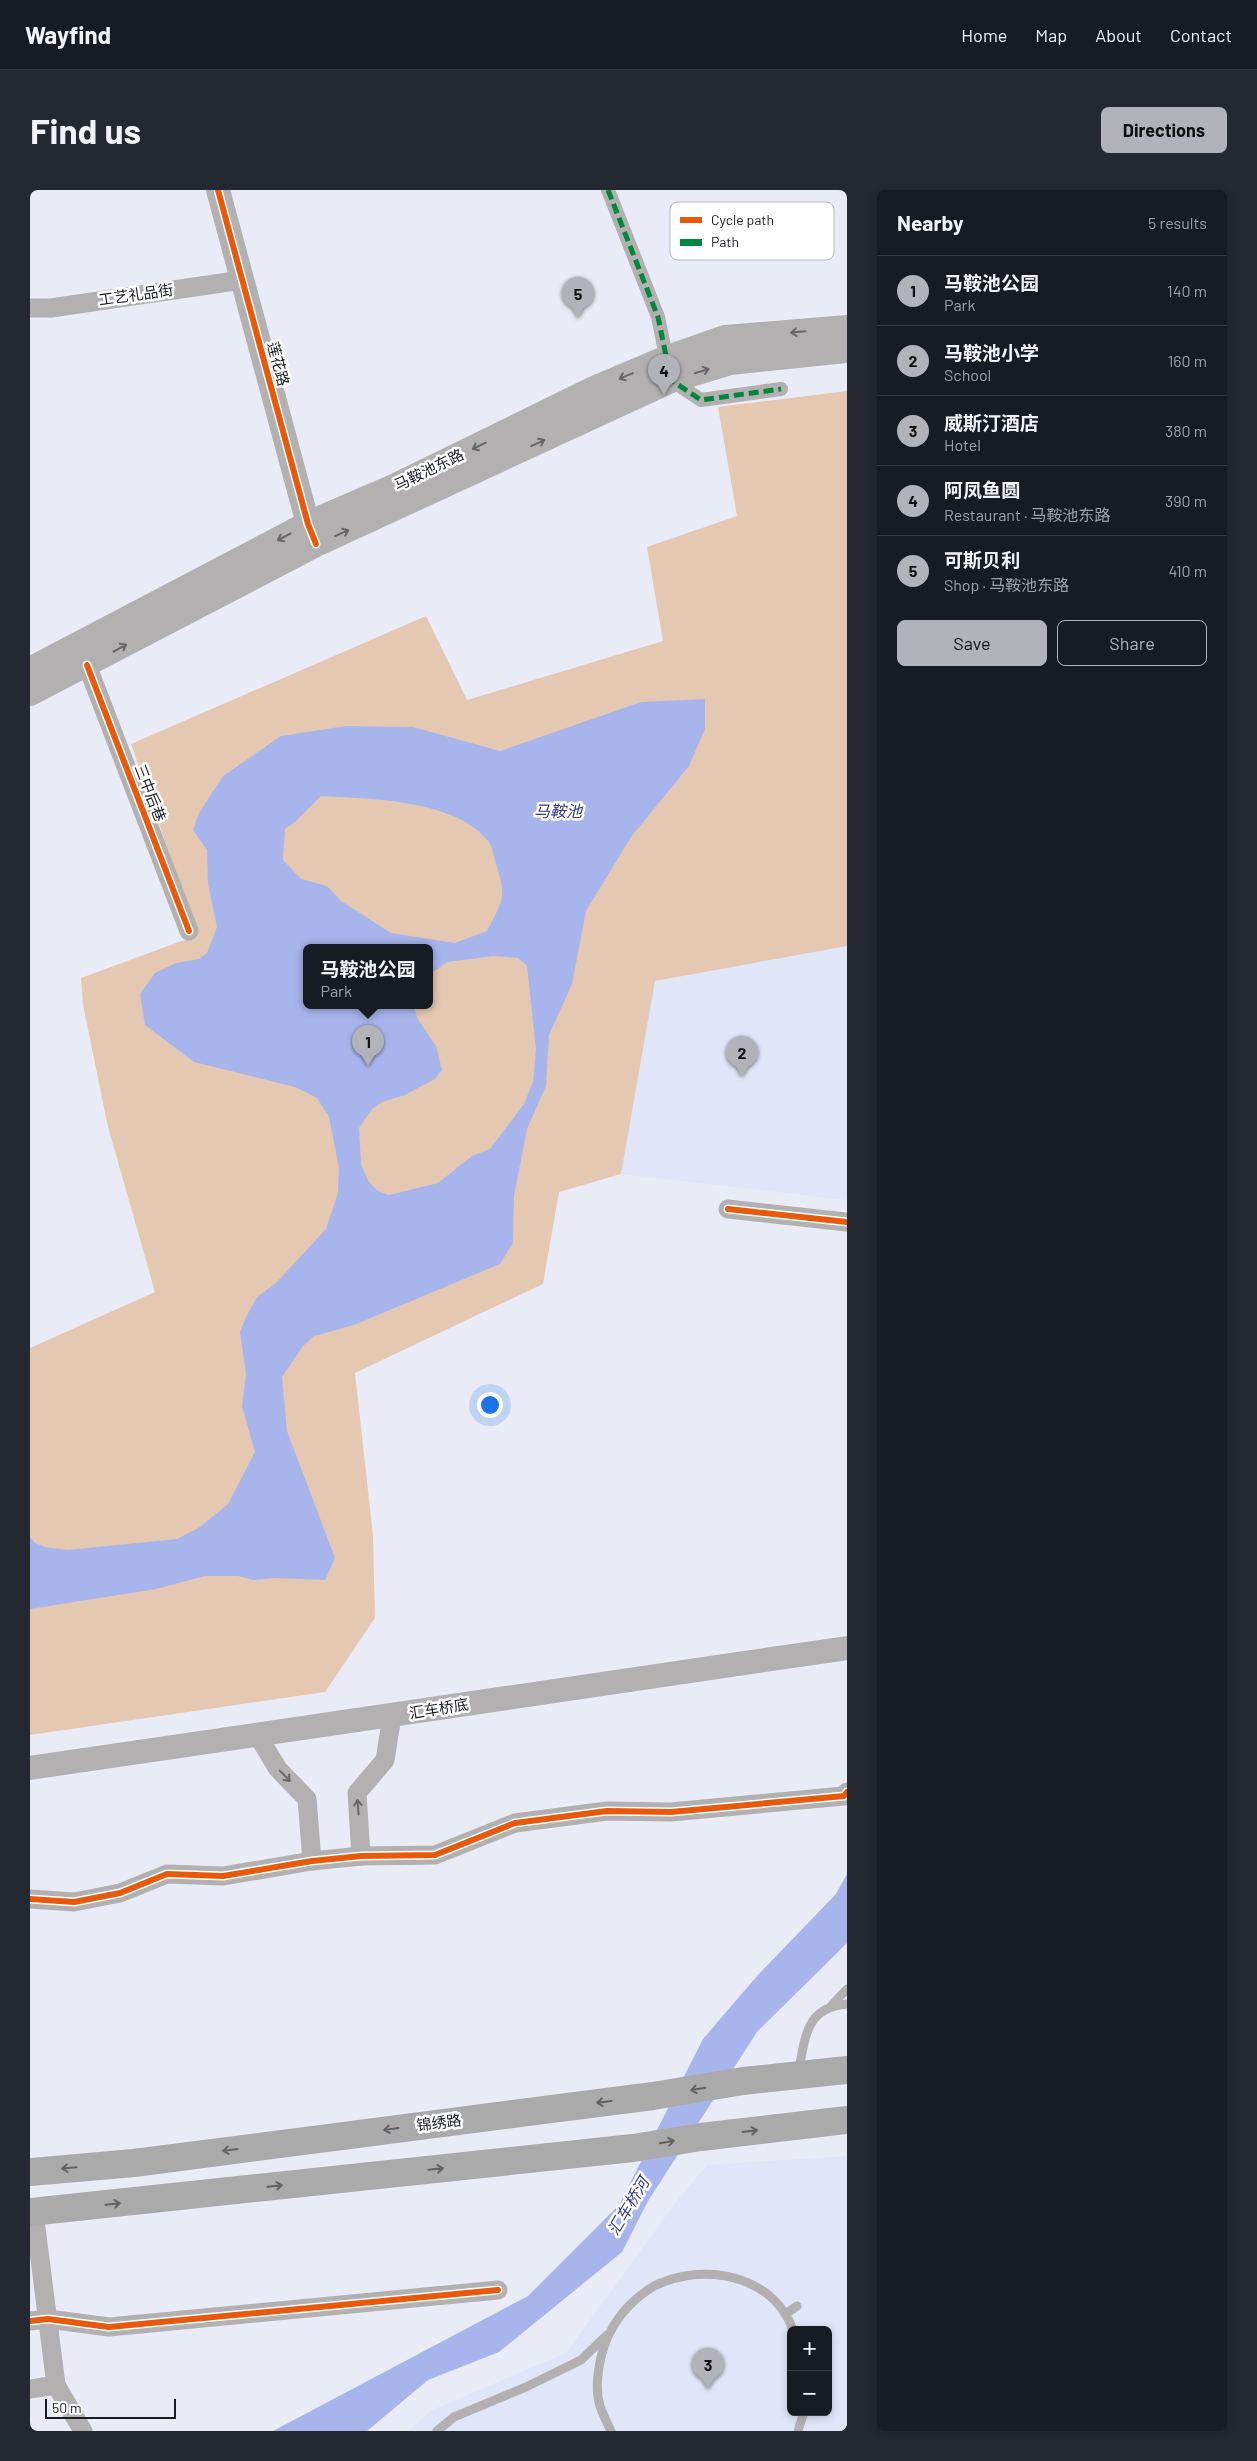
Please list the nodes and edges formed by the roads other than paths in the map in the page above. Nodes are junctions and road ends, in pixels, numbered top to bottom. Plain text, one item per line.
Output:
1 (218, 190) edge
2 (608, 190) edge
3 (242, 280) junction
4 (30, 308) edge
5 (847, 328) edge
6 (847, 350) edge
7 (668, 370) junction
8 (781, 390) dead end
9 (312, 534) junction
10 (87, 665) junction
11 (30, 670) edge
12 (30, 693) edge
13 (189, 931) dead end
14 (728, 1209) dead end
15 (847, 1222) edge
16 (847, 1648) edge
17 (392, 1716) junction
18 (258, 1736) junction
19 (30, 1768) edge
20 (847, 1792) edge
21 (361, 1856) junction
22 (312, 1861) junction
23 (30, 1899) edge
24 (847, 1989) edge
25 (847, 2004) edge
26 (831, 2006) junction
27 (847, 2070) edge
28 (798, 2076) junction
29 (847, 2120) edge
30 (30, 2172) edge
31 (32, 2212) edge
32 (498, 2290) dead end
33 (796, 2306) dead end
34 (787, 2313) junction
35 (39, 2320) edge
36 (792, 2326) edge
37 (607, 2335) junction
38 (56, 2385) junction
39 (30, 2389) edge
40 (803, 2416) edge
41 (83, 2431) edge
42 (437, 2431) edge
43 (611, 2431) edge
44 (798, 2431) edge

1 - 3 street, 莲花路
2 - 7 street
3 - 4 street, 工艺礼品街
3 - 9 street, 莲花路
5 -> 7 main road, 马鞍池东路
7 -> 6 main road, 马鞍池东路
7 - 8 street
7 - 9 main road, 马鞍池东路
10 -> 9 main road, 马鞍池东路
9 -> 11 main road, 马鞍池东路
10 - 12 main road, 马鞍池东路
10 - 13 street, 三中后巷
14 - 15 street
16 - 17 street, 汇车桥底
17 - 18 street, 汇车桥底
21 -> 17 street
18 - 19 street, 汇车桥底
18 -> 22 street
20 - 21 street
21 - 22 street
22 - 23 street
24 - 26 lane
25 - 26 lane
26 - 28 lane
27 - 28 main road, 锦绣路
28 -> 30 main road, 锦绣路
31 -> 29 main road
31 - 35 street
32 - 35 street
33 - 34 lane
34 - 36 lane
34 - 37 lane
35 - 38 street
37 - 42 lane
37 - 43 lane
38 - 39 street
38 - 41 street
40 - 44 lane

